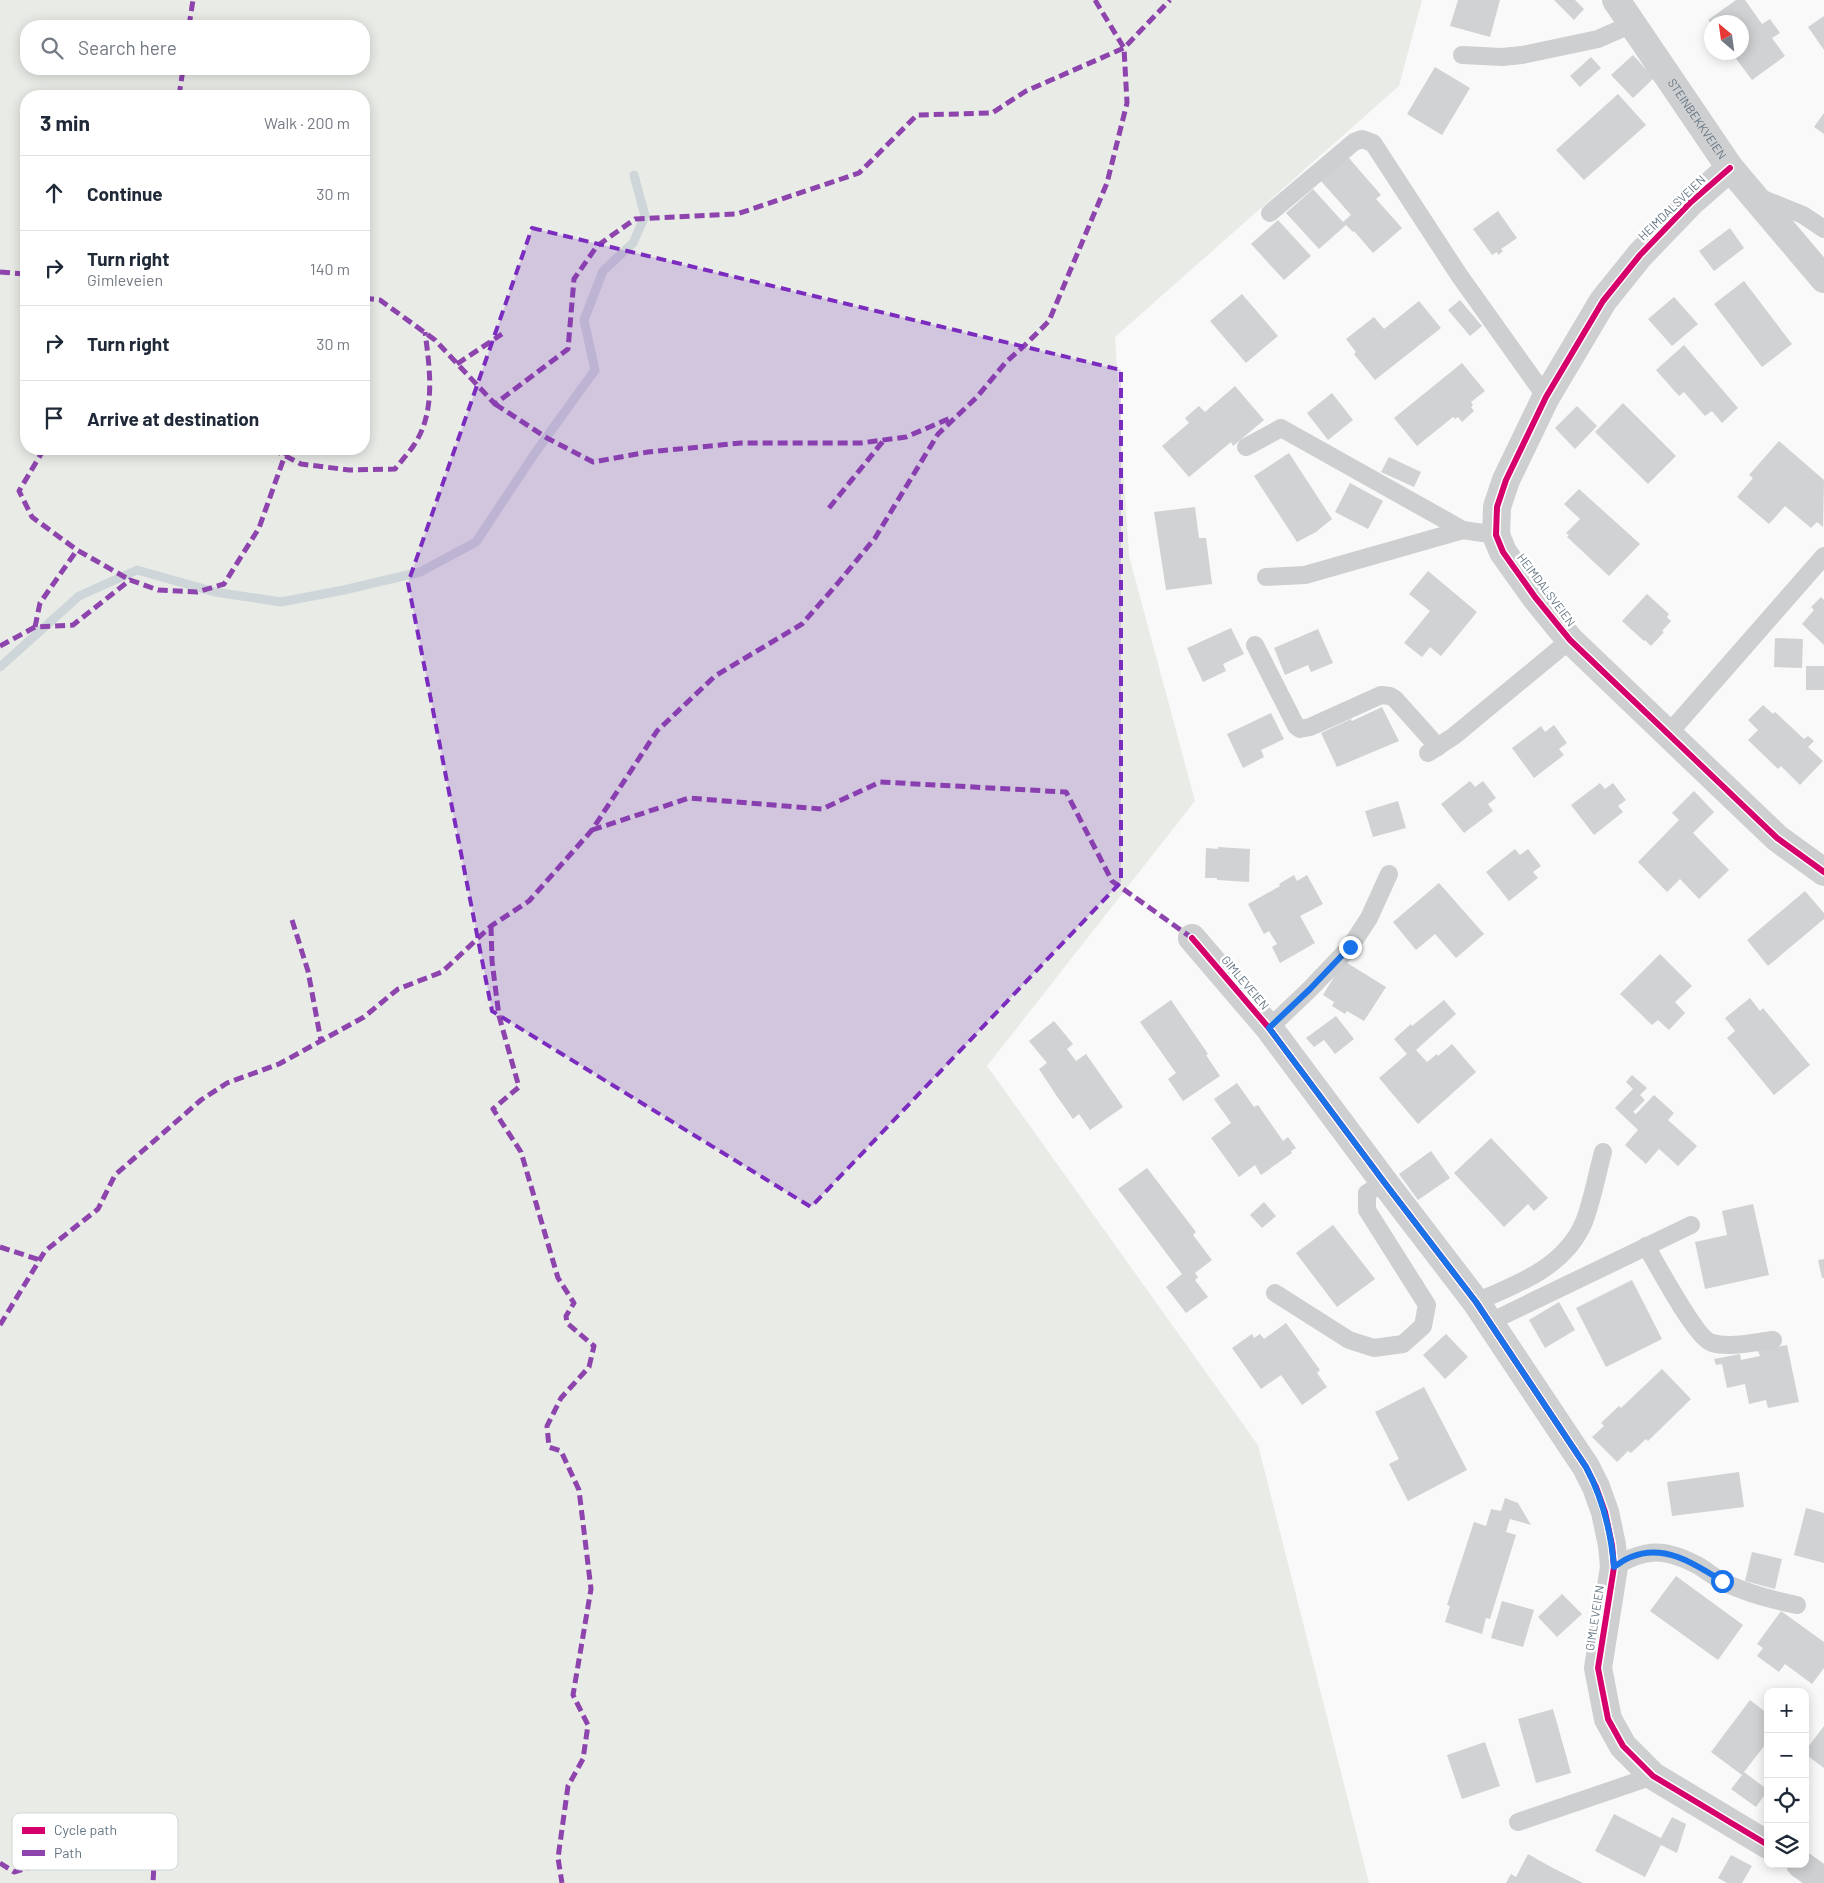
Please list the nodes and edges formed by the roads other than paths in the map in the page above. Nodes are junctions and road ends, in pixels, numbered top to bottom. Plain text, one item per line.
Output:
1 (1616, 0) edge
2 (1632, 24) junction
3 (1462, 55) dead end
4 (1730, 168) junction
5 (1750, 194) junction
6 (1270, 213) dead end
7 (1824, 229) edge
8 (1824, 279) edge
9 (1546, 397) junction
10 (1246, 447) dead end
11 (1463, 530) junction
12 (1496, 535) junction
13 (1824, 556) edge
14 (1266, 577) dead end
15 (1570, 640) junction
16 (1256, 645) dead end
17 (1669, 733) junction
18 (1824, 872) edge
19 (1389, 874) dead end
20 (1192, 938) dead end
21 (1269, 1028) junction
22 (1603, 1152) dead end
23 (1384, 1182) junction
24 (1691, 1225) dead end
25 (1646, 1246) junction
26 (1275, 1293) dead end
27 (1483, 1312) junction
28 (1773, 1340) dead end
29 (1614, 1567) junction
30 (1797, 1605) dead end
31 (1653, 1776) junction
32 (1518, 1822) dead end
33 (1764, 1843) edge
34 (1806, 1868) edge
35 (1824, 1881) edge

1 - 2 street, STEINBEKKVEIEN
2 - 3 lane
2 - 4 street, STEINBEKKVEIEN
4 - 5 street, STEINBEKKVEIEN
4 - 9 street, HEIMDALSVEIEN
5 - 7 lane
5 - 8 street, STEINBEKKVEIEN
6 - 9 lane
9 - 12 street, HEIMDALSVEIEN
10 - 11 lane
11 - 12 lane
11 - 14 lane
12 - 15 street, HEIMDALSVEIEN
13 - 17 lane
15 - 16 lane
15 - 17 street, HEIMDALSVEIEN
17 - 18 street, HEIMDALSVEIEN
19 - 21 lane
20 - 21 street, GIMLEVEIEN
21 - 23 street, GIMLEVEIEN
22 - 27 lane
23 - 26 lane
23 - 27 street, GIMLEVEIEN
24 - 25 lane
25 - 27 lane
25 - 28 lane
27 - 29 street, GIMLEVEIEN
29 - 30 lane
29 - 31 street, GIMLEVEIEN
31 - 32 lane
31 - 33 street, GIMLEVEIEN
34 - 35 street

